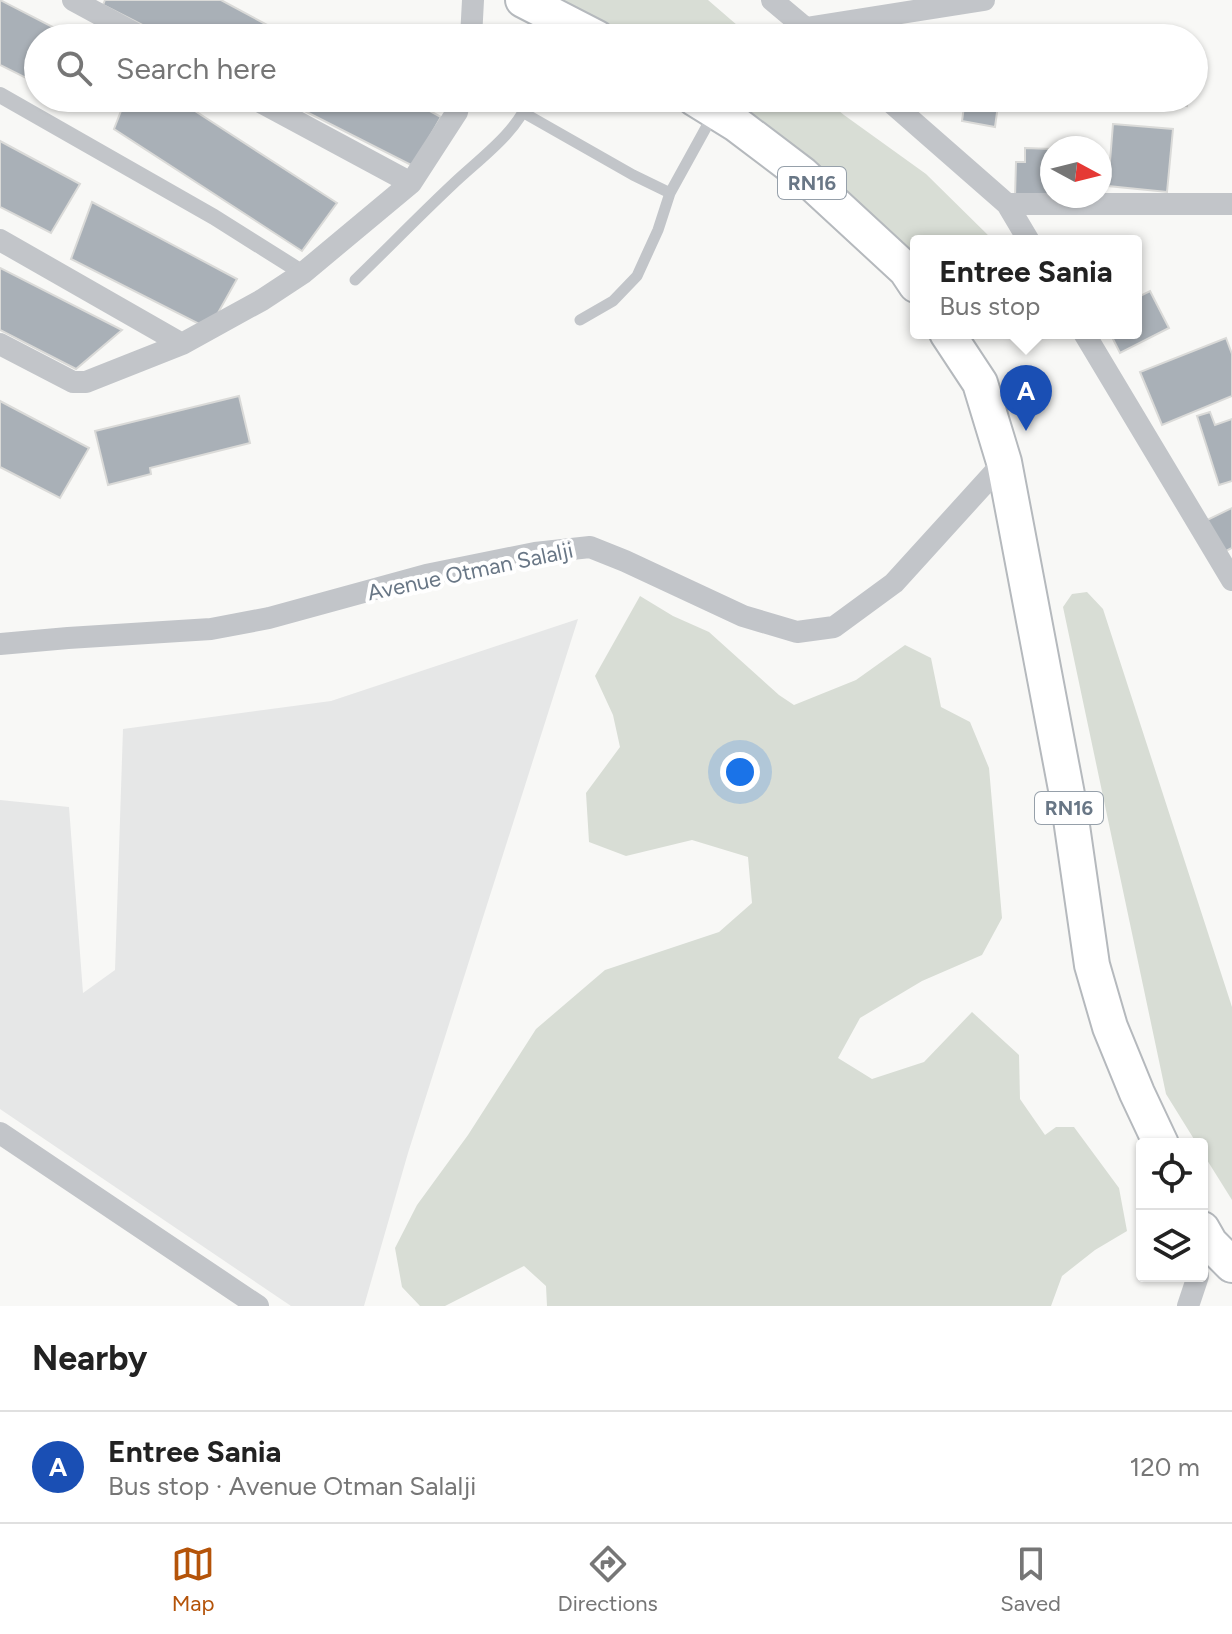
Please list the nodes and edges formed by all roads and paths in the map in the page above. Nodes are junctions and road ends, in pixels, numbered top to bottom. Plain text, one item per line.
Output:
1 (73, 0) edge
2 (473, 0) edge
3 (523, 0) edge
4 (772, 0) edge
5 (984, 0) edge
6 (117, 24) edge
7 (472, 24) edge
8 (560, 24) edge
9 (801, 24) edge
10 (859, 24) edge
11 (0, 95) edge
12 (24, 109) edge
13 (30, 112) edge
14 (279, 112) edge
15 (457, 112) edge
16 (702, 112) edge
17 (717, 112) edge
18 (902, 112) edge
19 (524, 113) joint
20 (411, 183) junction
21 (670, 193) junction
22 (1007, 204) junction
23 (1232, 204) edge
24 (1025, 235) edge
25 (0, 240) edge
26 (303, 273) junction
27 (910, 276) edge
28 (355, 280) dead end
29 (580, 320) dead end
30 (951, 339) edge
31 (1088, 339) edge
32 (0, 344) edge
33 (182, 344) junction
34 (1004, 462) junction
35 (1232, 580) edge
36 (0, 644) edge
37 (0, 1133) edge
38 (1158, 1138) edge
39 (1196, 1282) edge
40 (235, 1298) edge
41 (258, 1306) edge
42 (1188, 1306) edge

1 - 6 street
2 - 7 street
3 - 8 main road
4 - 9 street
5 - 10 street
11 - 12 street
13 - 26 street
14 - 20 street
15 - 20 street
16 - 21 lane
17 - 27 main road, RN16
18 - 22 street
19 - 21 lane
19 - 28 lane
20 - 26 street
21 - 29 lane
22 - 23 street
22 - 24 street
25 - 33 street
26 - 33 street
30 - 34 main road, RN16
31 - 35 street
32 - 33 street
34 - 36 street, Avenue Otman Salalji
34 - 38 main road, RN16
37 - 40 street
39 - 42 street
40 - 41 street

